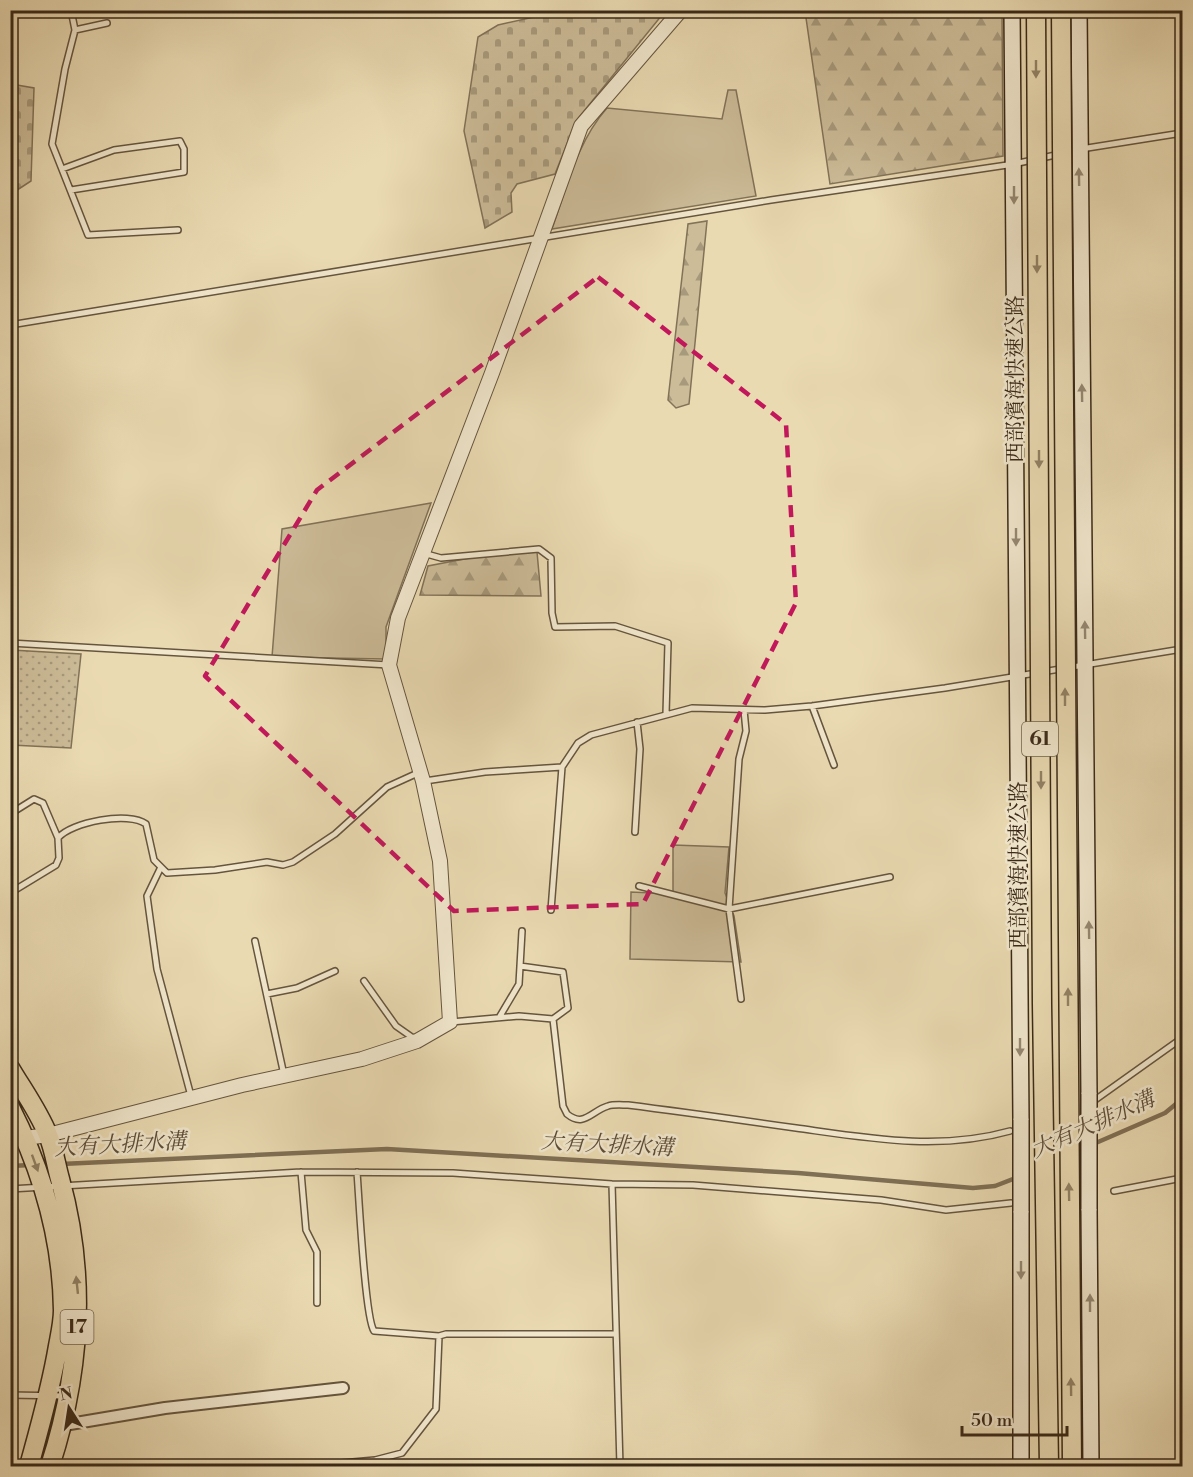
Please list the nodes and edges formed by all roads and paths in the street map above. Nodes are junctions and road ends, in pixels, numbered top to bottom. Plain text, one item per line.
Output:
1 (71, 10) edge
2 (681, 10) edge
3 (1012, 10) edge
4 (1036, 10) edge
5 (1060, 10) edge
6 (1080, 10) edge
7 (107, 23) dead end
8 (75, 30) junction
9 (1182, 133) edge
10 (1079, 149) junction
11 (1014, 164) junction
12 (62, 169) junction
13 (70, 190) junction
14 (178, 230) dead end
15 (540, 239) junction
16 (10, 325) edge
17 (421, 553) junction
18 (10, 643) edge
19 (1182, 649) edge
20 (389, 665) junction
21 (1086, 666) junction
22 (1017, 675) junction
23 (812, 705) junction
24 (744, 710) junction
25 (666, 714) junction
26 (637, 722) junction
27 (834, 765) dead end
28 (562, 767) junction
29 (422, 776) junction
30 (10, 814) edge
31 (635, 832) dead end
32 (58, 838) junction
33 (160, 868) junction
34 (890, 878) dead end
35 (639, 886) dead end
36 (10, 893) edge
37 (729, 909) junction
38 (552, 910) dead end
39 (522, 932) dead end
40 (255, 941) dead end
41 (520, 966) junction
42 (335, 971) dead end
43 (364, 981) dead end
44 (267, 994) junction
45 (741, 999) dead end
46 (500, 1016) junction
47 (553, 1020) junction
48 (450, 1022) junction
49 (1182, 1038) edge
50 (417, 1041) junction
51 (10, 1068) edge
52 (284, 1076) junction
53 (1092, 1097) junction
54 (192, 1098) junction
55 (10, 1107) edge
56 (1015, 1125) junction
57 (48, 1135) junction
58 (18, 1139) edge
59 (301, 1172) junction
60 (357, 1172) junction
61 (1182, 1178) edge
62 (612, 1184) junction
63 (53, 1187) junction
64 (10, 1189) edge
65 (1113, 1191) dead end
66 (1016, 1207) junction
67 (317, 1304) dead end
68 (616, 1334) junction
69 (438, 1336) junction
70 (343, 1388) dead end
71 (10, 1395) edge
72 (49, 1396) junction
73 (68, 1396) junction
74 (64, 1425) junction
75 (28, 1467) edge
76 (50, 1467) edge
77 (308, 1467) edge
78 (620, 1467) edge
79 (1021, 1467) edge
80 (1049, 1467) edge
81 (1072, 1467) edge
82 (1091, 1467) edge

1 - 8 lane
2 - 15 street
3 - 11 main road
4 -> 80 main road, 西部濱海快速公路 / 61, bridge
81 -> 5 main road, 61, bridge
6 - 10 main road
7 - 8 lane
8 - 12 lane
9 - 10 lane
10 - 11 lane
21 -> 10 main road
11 - 15 lane
11 -> 22 main road
12 - 13 lane
12 - 13 lane
13 - 14 lane
15 - 16 lane
15 - 17 street
17 - 20 street
17 - 25 lane
18 - 20 lane
19 - 21 lane
20 - 29 street
21 - 22 lane
53 -> 21 main road
22 - 23 lane
22 -> 56 main road
23 - 24 lane
23 - 27 lane
24 - 25 lane
24 - 37 lane
25 - 26 lane
26 - 28 lane
26 - 31 lane
28 - 29 lane
28 - 38 lane
29 - 33 lane
29 - 48 street
30 - 32 lane
32 - 33 lane
32 - 36 lane
33 - 54 lane
34 - 37 lane
35 - 37 lane
37 - 45 lane
39 - 41 lane
40 - 44 lane
41 - 46 lane
41 - 47 lane
42 - 44 lane
43 - 50 lane
44 - 52 lane
46 - 47 lane
46 - 48 lane
47 - 56 lane
48 - 50 street
49 - 53 lane
50 - 52 street
51 - 57 main road, 17
52 - 54 street
82 -> 53 main road, bridge
54 - 57 street
55 - 58 main road, 17
56 - 66 main road, bridge
57 - 58 street
57 - 63 main road, 17
58 -> 63 main road, 17
59 - 60 lane
59 - 63 lane
59 - 67 lane
60 - 62 lane
60 - 69 lane
61 - 65 lane
62 - 66 lane
62 - 68 lane
63 - 64 lane
63 - 72 main road, 17
73 -> 63 main road, 17
66 -> 79 main road
68 - 69 lane
68 - 78 lane
69 - 77 lane
70 - 74 street
71 - 72 lane
72 - 73 lane
72 - 75 main road, 17
73 - 74 main road, 17
74 - 76 main road, 17

